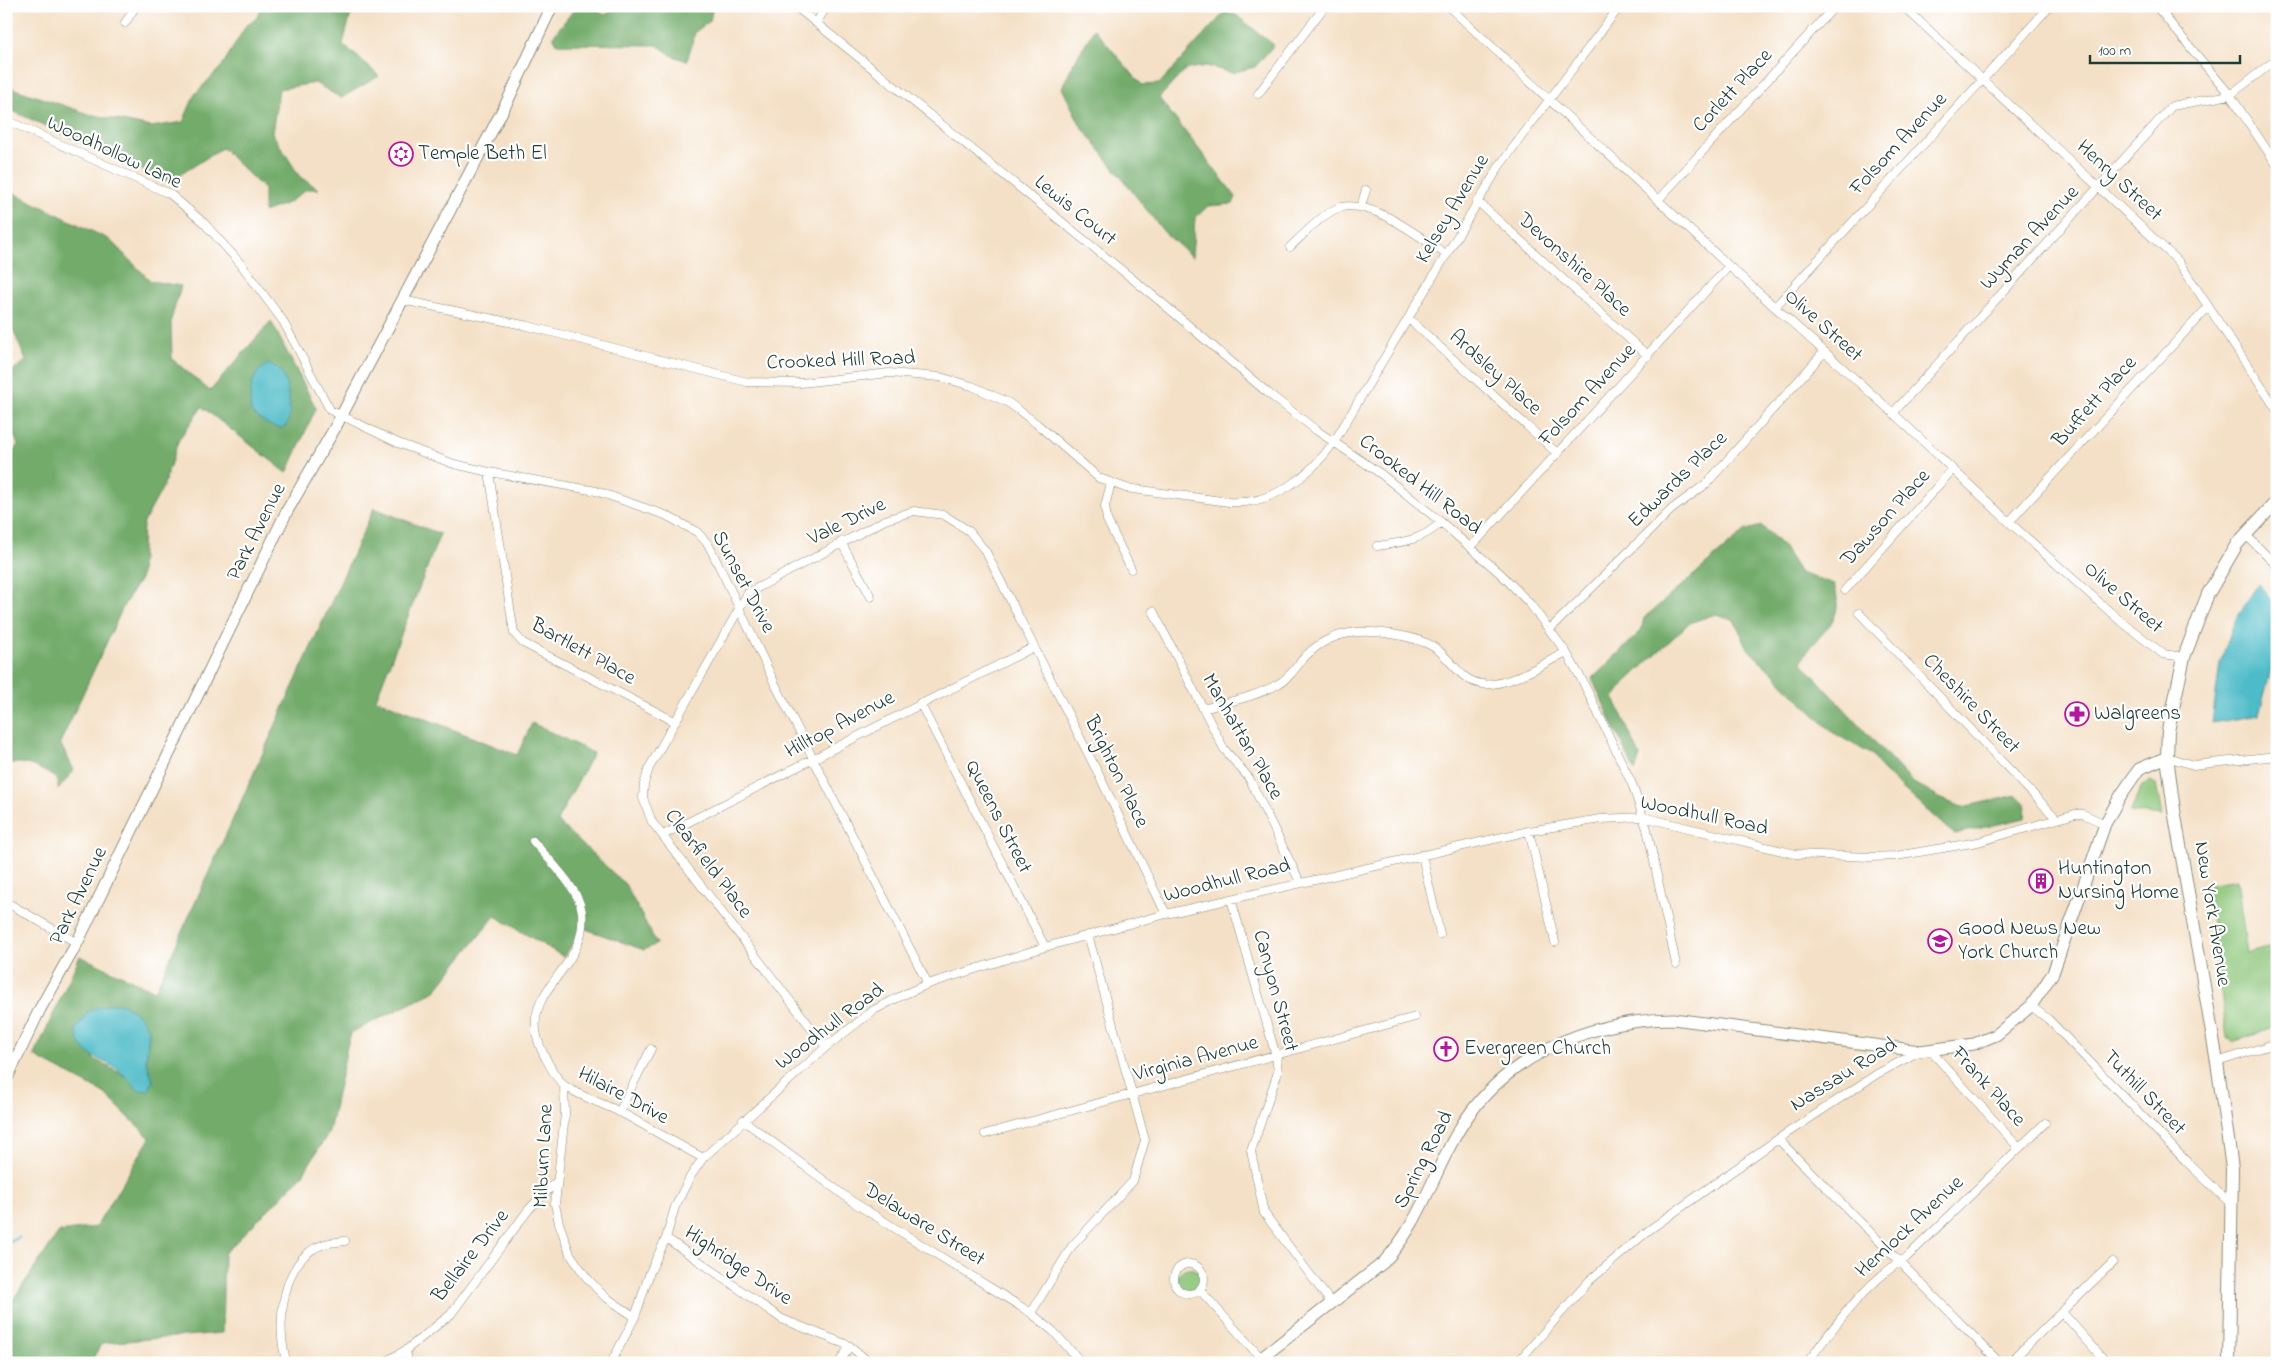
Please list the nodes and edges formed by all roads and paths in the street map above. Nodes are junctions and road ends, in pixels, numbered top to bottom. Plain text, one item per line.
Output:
1 (136, 6) edge
2 (552, 6) edge
3 (795, 6) edge
4 (828, 6) edge
5 (1325, 6) edge
6 (1448, 6) edge
7 (1620, 6) edge
8 (1834, 6) edge
9 (1903, 6) edge
10 (2050, 6) edge
11 (2156, 6) edge
12 (2172, 6) edge
13 (2163, 14) junction
14 (125, 23) dead end
15 (816, 23) junction
16 (2277, 59) edge
17 (1983, 80) junction
18 (1258, 94) dead end
19 (2230, 95) junction
20 (1549, 98) junction
21 (6, 120) edge
22 (2277, 165) edge
23 (2101, 187) junction
24 (1366, 190) dead end
25 (1658, 200) junction
26 (1477, 201) junction
27 (1361, 206) junction
28 (1290, 247) dead end
29 (1447, 255) junction
30 (1729, 266) junction
31 (402, 300) junction
32 (1775, 307) junction
33 (2208, 307) junction
34 (1409, 318) junction
35 (1824, 352) junction
36 (1648, 356) junction
37 (2277, 410) edge
38 (1893, 413) junction
39 (341, 416) junction
40 (1334, 442) junction
41 (1558, 454) junction
42 (1953, 469) junction
43 (490, 472) junction
44 (1111, 483) junction
45 (2277, 501) edge
46 (1441, 522) junction
47 (2009, 522) junction
48 (2245, 534) junction
49 (841, 542) junction
50 (1377, 546) dead end
51 (1471, 547) junction
52 (2277, 566) edge
53 (1131, 569) dead end
54 (1845, 590) dead end
55 (871, 598) dead end
56 (739, 609) junction
57 (1153, 611) dead end
58 (1860, 613) dead end
59 (1550, 629) junction
60 (1034, 647) junction
61 (1566, 652) junction
62 (2184, 657) junction
63 (920, 703) junction
64 (1203, 709) junction
65 (674, 721) junction
66 (2277, 756) edge
67 (2167, 757) junction
68 (813, 759) junction
69 (1643, 817) junction
70 (2057, 819) junction
71 (2105, 824) junction
72 (1529, 831) junction
73 (663, 835) junction
74 (533, 841) dead end
75 (1422, 855) junction
76 (1300, 882) junction
77 (1231, 899) junction
78 (6, 902) edge
79 (1166, 914) junction
80 (1440, 934) dead end
81 (1088, 935) junction
82 (1555, 942) dead end
83 (77, 943) junction
84 (1044, 948) junction
85 (1676, 964) dead end
86 (928, 984) junction
87 (2031, 1006) junction
88 (1415, 1017) dead end
89 (2277, 1043) edge
90 (826, 1047) junction
91 (651, 1049) dead end
92 (1925, 1050) junction
93 (1276, 1056) junction
94 (2217, 1062) junction
95 (6, 1080) edge
96 (564, 1086) junction
97 (1133, 1094) junction
98 (620, 1112) junction
99 (743, 1120) junction
100 (2045, 1123) dead end
101 (985, 1134) dead end
102 (1778, 1139) junction
103 (2019, 1148) junction
104 (703, 1158) junction
105 (556, 1182) junction
106 (2233, 1205) junction
107 (666, 1238) junction
108 (345, 1241) dead end
109 (1899, 1261) junction
110 (2113, 1262) dead end
111 (1200, 1290) junction
112 (1332, 1304) junction
113 (2062, 1312) junction
114 (1031, 1313) junction
115 (635, 1317) junction
116 (850, 1346) junction
117 (406, 1350) junction
118 (1258, 1360) edge
119 (287, 1363) edge
120 (383, 1363) edge
121 (408, 1363) edge
122 (611, 1363) edge
123 (839, 1363) edge
124 (870, 1363) edge
125 (1082, 1363) edge
126 (1518, 1363) edge
127 (1807, 1363) edge
128 (2000, 1363) edge
129 (2009, 1363) edge
130 (2107, 1363) edge
131 (2229, 1363) edge

1 - 14 street
2 - 31 main road, Park Avenue
3 - 15 street, Lewis Court
4 - 15 street
5 - 18 street
6 - 20 street, Olive Street
7 - 20 street, Kelsey Avenue
8 - 25 street, Corlett Place
9 - 17 street, Henry Street
10 - 17 street, Folsom Avenue
11 - 13 street
12 - 13 street
13 - 19 street
15 - 40 street, Lewis Court
16 - 19 street, Wyman Avenue
17 - 23 street, Henry Street
17 - 32 street, Folsom Avenue
19 - 22 street
19 - 23 street, Wyman Avenue
20 - 25 street, Olive Street
20 - 26 street, Kelsey Avenue
21 - 39 street, Woodhollow Lane
23 - 33 street, Henry Street
23 - 38 street, Wyman Avenue
24 - 27 street
25 - 30 street, Olive Street
26 - 29 street, Kelsey Avenue
26 - 36 street, Devonshire Place
27 - 28 street
27 - 29 street
29 - 34 street, Kelsey Avenue
30 - 32 street, Olive Street
30 - 36 street, Folsom Avenue
31 - 39 main road, Park Avenue
31 - 44 street, Crooked Hill Road
32 - 35 street, Olive Street
33 - 37 street, Henry Street
33 - 47 street, Buffett Place
34 - 40 street, Kelsey Avenue
34 - 41 street, Ardsley Place
35 - 38 street, Olive Street
35 - 59 street, Edwards Place
36 - 41 street, Folsom Avenue
38 - 42 street, Olive Street
39 - 43 street, Sunset Drive
39 - 83 main road, Park Avenue
40 - 44 street, Crooked Hill Road
40 - 46 street, Crooked Hill Road
41 - 51 street, Folsom Avenue
42 - 47 street, Olive Street
42 - 54 street, Dawson Place
43 - 56 street, Sunset Drive
43 - 65 street, Bartlett Place
44 - 53 street
45 - 48 main road, New York Avenue
46 - 50 street
46 - 51 street, Crooked Hill Road
47 - 62 street, Olive Street
48 - 52 street
48 - 62 main road, New York Avenue
49 - 55 street
49 - 56 street, Vale Drive
49 - 60 street, Vale Drive
51 - 59 street, Crooked Hill Road
56 - 65 street, Clearfield Place
56 - 68 street, Sunset Drive
57 - 64 street, Manhattan Place
58 - 70 street, Cheshire Street
59 - 61 street, Crooked Hill Road
60 - 63 street, Hilltop Avenue
60 - 79 street, Brighton Place
61 - 64 street
61 - 69 street, Crooked Hill Road
62 - 67 main road, New York Avenue
63 - 68 street, Hilltop Avenue
63 - 84 street, Queens Street
64 - 76 street, Manhattan Place
65 - 73 street, Clearfield Place
66 - 67 street
67 - 71 main road, Nassau Road
67 - 94 main road, New York Avenue
68 - 73 street, Hilltop Avenue
68 - 86 street, Sunset Drive
69 - 70 street, Woodhull Road
69 - 72 street, Woodhull Road
69 - 85 street, Crooked Hill Road
70 - 71 street, Woodhull Road
71 - 87 main road, Nassau Road
72 - 75 street, Woodhull Road
72 - 82 street
73 - 90 street, Clearfield Place
74 - 96 street, Hilaire Drive
75 - 76 street, Woodhull Road
75 - 80 street
76 - 77 street, Woodhull Road
77 - 79 street, Woodhull Road
77 - 93 street, Canyon Street
78 - 83 street
79 - 81 street, Woodhull Road
81 - 84 street, Woodhull Road
81 - 97 street
83 - 95 main road, Park Avenue
84 - 86 street, Woodhull Road
86 - 90 street, Woodhull Road
87 - 92 main road, Nassau Road
87 - 106 street, Tuthill Street
88 - 93 street, Virginia Avenue
89 - 94 street
90 - 99 street, Woodhull Road
91 - 98 street
92 - 102 street, Nassau Road
92 - 103 street, Frank Place
92 - 112 main road, Spring Road
93 - 97 street, Virginia Avenue
93 - 112 street, Canyon Street
94 - 106 main road, New York Avenue
96 - 98 street, Hilaire Drive
96 - 105 street, Milburn Lane
97 - 101 street, Virginia Avenue
97 - 114 street
98 - 104 street, Hilaire Drive
99 - 104 street, Woodhull Road
99 - 114 street, Delaware Street
100 - 103 street, Hemlock Avenue
102 - 109 street
102 - 126 street, Nassau Road
103 - 109 street, Hemlock Avenue
104 - 107 street, Woodhull Road
105 - 115 street, Milburn Lane
105 - 117 street, Bellaire Drive
106 - 131 main road, New York Avenue
107 - 115 street, Woodhull Road
107 - 116 street, Highridge Drive
108 - 119 street
109 - 127 street, Hemlock Avenue
109 - 128 street
110 - 113 street
111 - 111 street
111 - 118 street
112 - 118 main road, Spring Road
113 - 129 street
113 - 130 street
114 - 125 street, Delaware Street
115 - 122 street, Woodhull Road
116 - 123 street
116 - 124 street, Highridge Drive
117 - 120 street, Bellaire Drive
117 - 121 street

